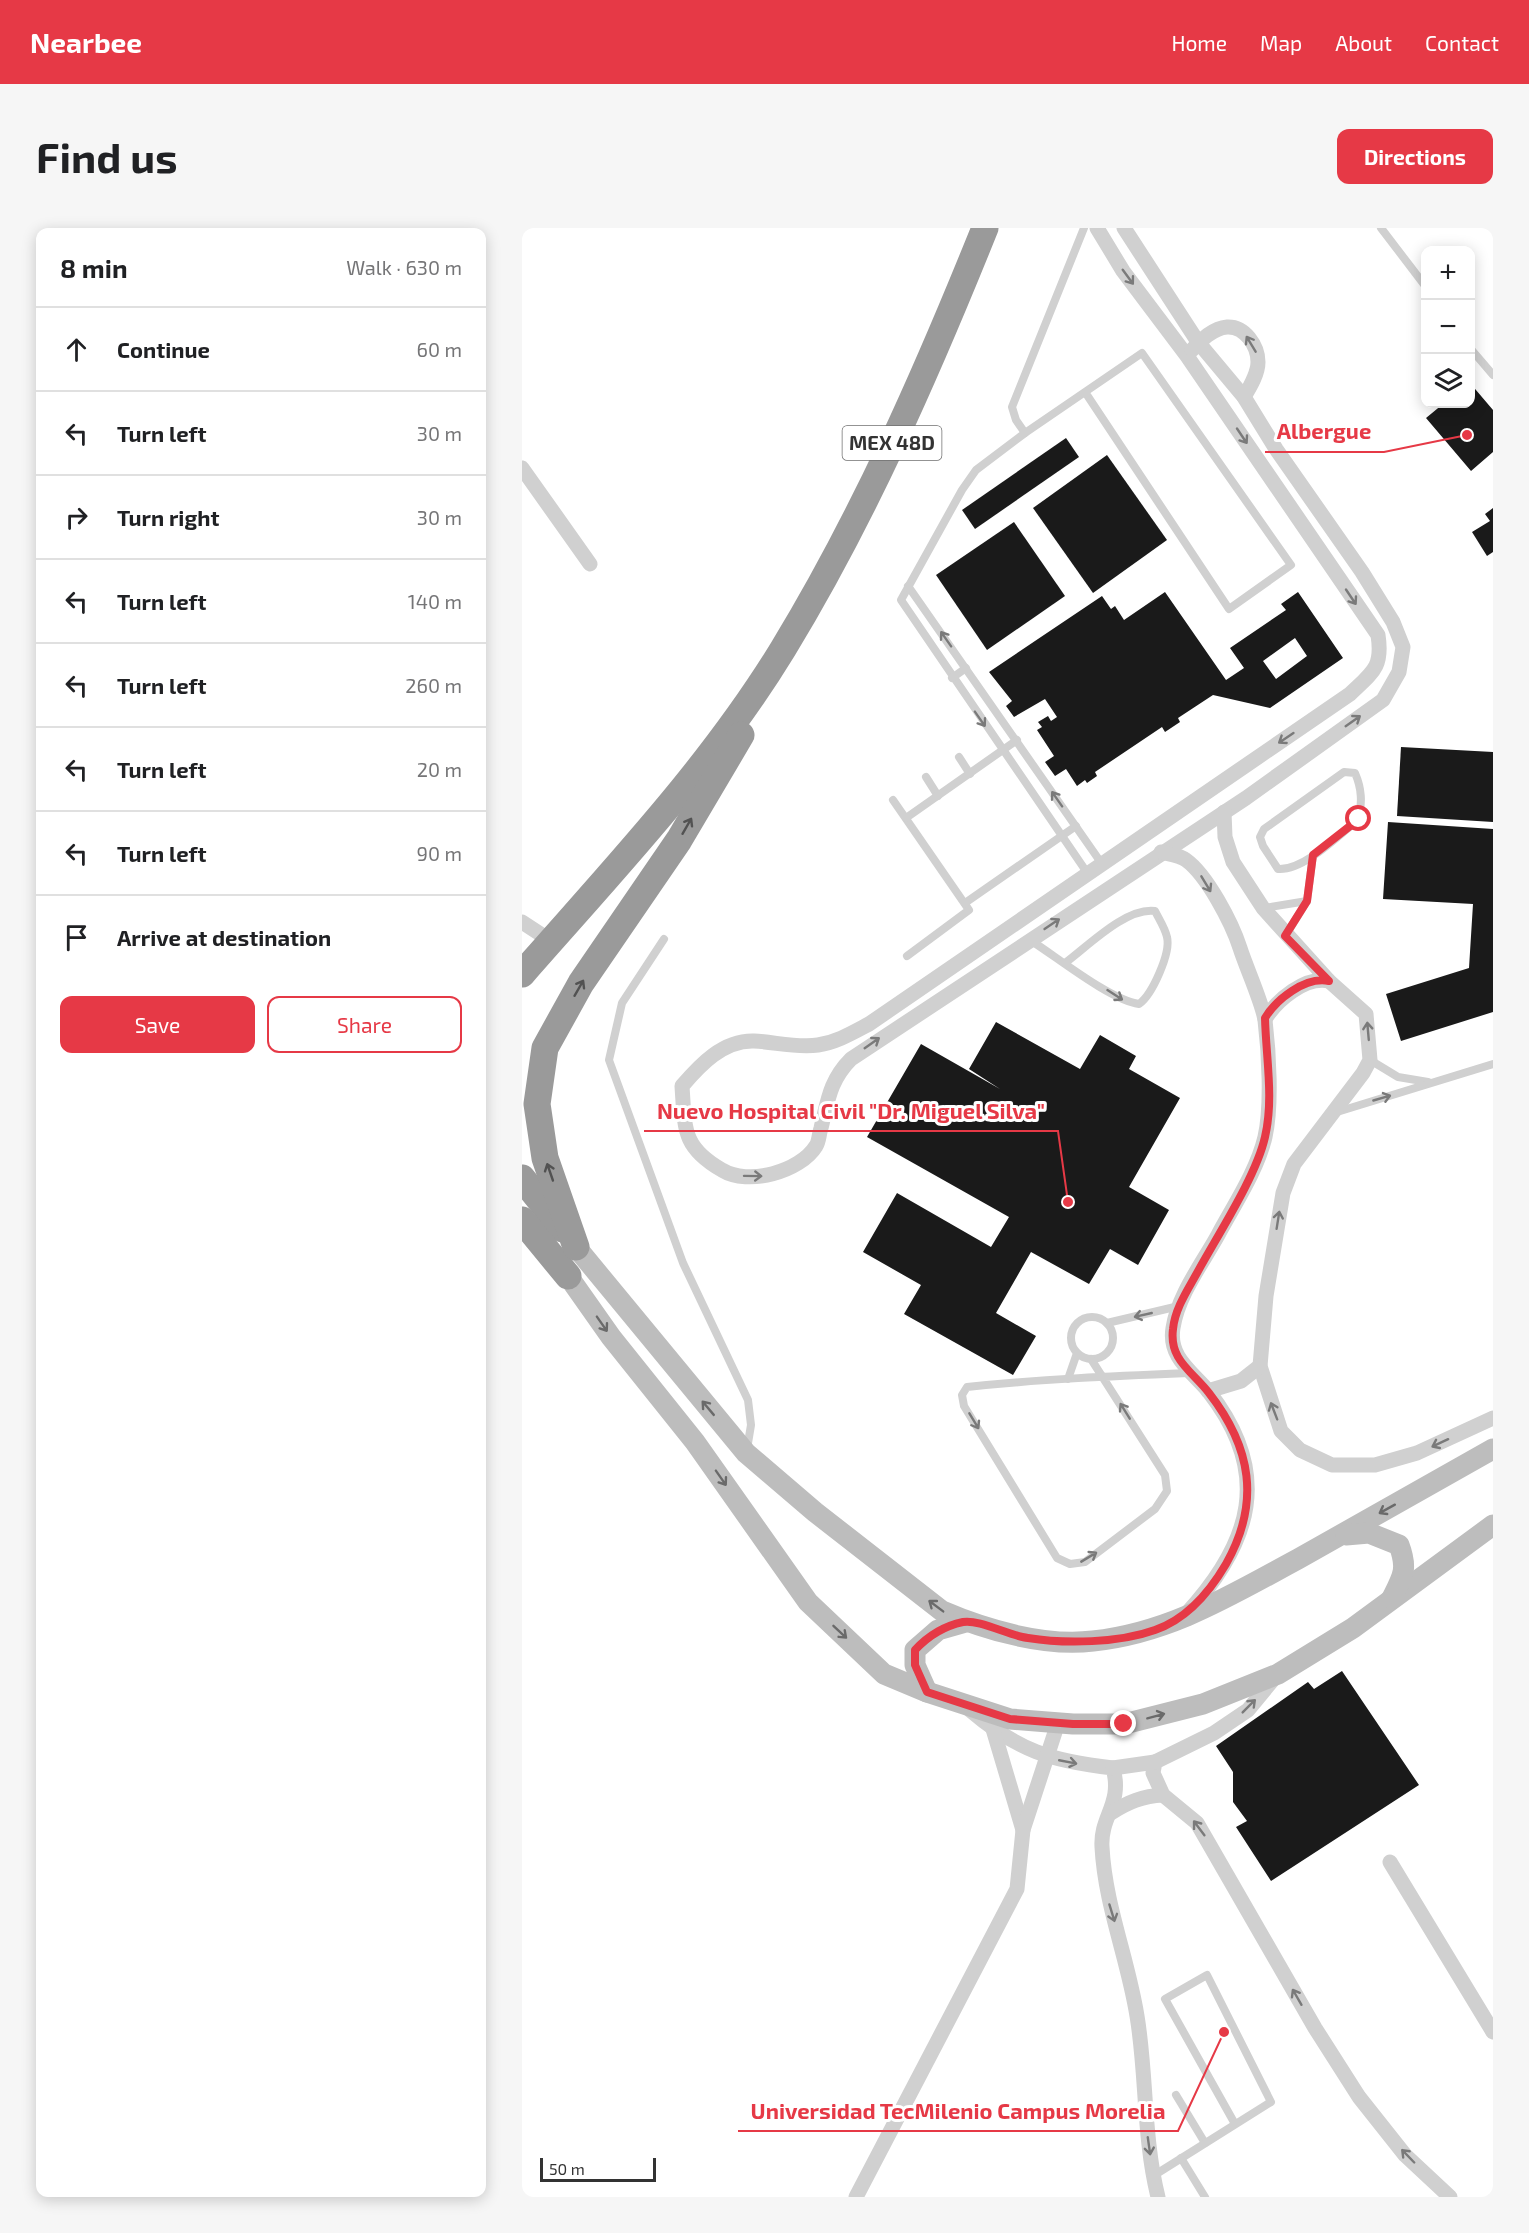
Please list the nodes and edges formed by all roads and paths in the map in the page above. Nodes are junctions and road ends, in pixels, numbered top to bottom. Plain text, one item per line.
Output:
1 (985, 228) edge
2 (1084, 228) edge
3 (1097, 228) edge
4 (1124, 228) edge
5 (1382, 228) edge
6 (1421, 282) edge
7 (1198, 342) junction
8 (1475, 354) edge
9 (1187, 356) junction
10 (1493, 375) edge
11 (1085, 392) junction
12 (1244, 397) junction
13 (1025, 434) junction
14 (522, 468) edge
15 (590, 564) dead end
16 (908, 586) junction
17 (782, 650) junction
18 (966, 668) junction
19 (952, 678) junction
20 (1017, 740) junction
21 (1002, 750) junction
22 (959, 757) dead end
23 (970, 774) junction
24 (926, 777) dead end
25 (938, 796) junction
26 (893, 800) dead end
27 (1224, 812) junction
28 (906, 818) junction
29 (1076, 826) junction
30 (1061, 837) junction
31 (1161, 852) junction
32 (1313, 855) junction
33 (1102, 864) junction
34 (1088, 874) junction
35 (1307, 901) junction
36 (965, 903) junction
37 (1263, 908) junction
38 (522, 922) edge
39 (1285, 936) junction
40 (664, 939) dead end
41 (1029, 939) junction
42 (551, 941) junction
43 (907, 956) dead end
44 (1065, 963) junction
45 (522, 974) edge
46 (1329, 981) junction
47 (1265, 1018) junction
48 (1370, 1060) junction
49 (1493, 1064) edge
50 (1432, 1082) junction
51 (1332, 1114) junction
52 (522, 1178) edge
53 (522, 1220) edge
54 (522, 1235) edge
55 (576, 1247) junction
56 (568, 1276) junction
57 (1179, 1306) junction
58 (1107, 1323) junction
59 (1077, 1353) junction
60 (1091, 1359) junction
61 (1260, 1366) junction
62 (1191, 1373) junction
63 (1103, 1376) junction
64 (1068, 1379) junction
65 (1208, 1391) junction
66 (1493, 1418) edge
67 (1493, 1449) edge
68 (746, 1453) junction
69 (1493, 1525) edge
70 (1341, 1535) junction
71 (1388, 1604) junction
72 (1182, 1618) junction
73 (966, 1622) junction
74 (1278, 1674) junction
75 (927, 1692) junction
76 (963, 1704) junction
77 (1058, 1723) junction
78 (993, 1729) junction
79 (1045, 1757) junction
80 (1155, 1762) junction
81 (1113, 1768) junction
82 (1163, 1795) junction
83 (1111, 1813) junction
84 (1023, 1830) junction
85 (1390, 1862) dead end
86 (1493, 2032) edge
87 (1176, 2094) dead end
88 (1235, 2124) junction
89 (1205, 2143) junction
90 (1181, 2158) junction
91 (1153, 2176) junction
92 (856, 2197) edge
93 (1158, 2197) edge
94 (1205, 2197) edge
95 (1450, 2197) edge

1 - 17 highway, MEX 48D
2 - 13 lane
3 -> 9 street
4 - 7 street
5 - 6 lane
7 - 9 street
7 - 12 street
12 -> 7 street
8 - 10 lane
9 -> 33 street
11 - 11 lane
11 - 13 lane
27 -> 12 street
13 - 16 lane
14 - 15 street
18 -> 16 lane
16 - 19 lane
17 - 42 highway, MEX 48D
55 -> 17 highway
18 - 19 lane
18 - 20 lane
19 -> 21 lane
20 - 21 lane
29 -> 20 lane
21 - 23 lane
21 - 30 lane
22 - 23 lane
23 - 25 lane
24 - 25 lane
25 - 28 lane
26 - 28 lane
27 - 31 street
27 - 37 street
28 - 36 lane
29 - 30 lane
29 - 33 lane
30 - 34 lane
30 - 36 lane
41 -> 31 street
31 -> 47 street
32 - 32 lane
32 - 35 lane
33 - 34 street
34 -> 41 street
35 - 37 lane
35 - 39 lane
36 - 43 lane
37 - 39 street
38 - 42 street
39 - 46 street
40 - 68 lane
41 - 44 lane
42 - 45 highway, MEX 48D
44 -> 44 lane
46 - 47 street
48 -> 46 street
47 - 57 street
48 - 50 lane
48 - 51 street
49 - 50 lane
51 -> 50 lane
61 -> 51 street
52 - 55 highway
53 - 56 highway
54 - 56 highway
68 -> 55 street
56 -> 75 street
57 -> 58 lane
57 - 62 street
58 - 59 lane
58 - 60 lane
59 - 60 lane
59 - 64 lane
60 - 63 lane
61 - 65 street
66 -> 61 street
62 - 63 lane
62 - 65 street
63 - 64 lane
64 -> 63 lane
65 - 72 street
67 -> 70 street
73 -> 68 street
69 - 71 street
70 - 71 street
70 - 72 street
71 - 74 street
72 - 73 street
73 - 75 street
77 -> 74 street
80 -> 74 street
75 - 76 street
76 - 77 street
76 - 78 street
77 - 79 street
78 - 79 street
78 - 84 street
79 -> 81 street
79 - 84 street
80 - 81 street
80 - 82 street
81 - 83 street
82 - 83 street
95 -> 82 street
83 -> 91 street
84 - 92 street
85 - 86 street
87 - 89 lane
88 - 88 lane
88 - 89 lane
89 - 90 lane
90 - 91 lane
90 - 94 lane
91 - 93 street

